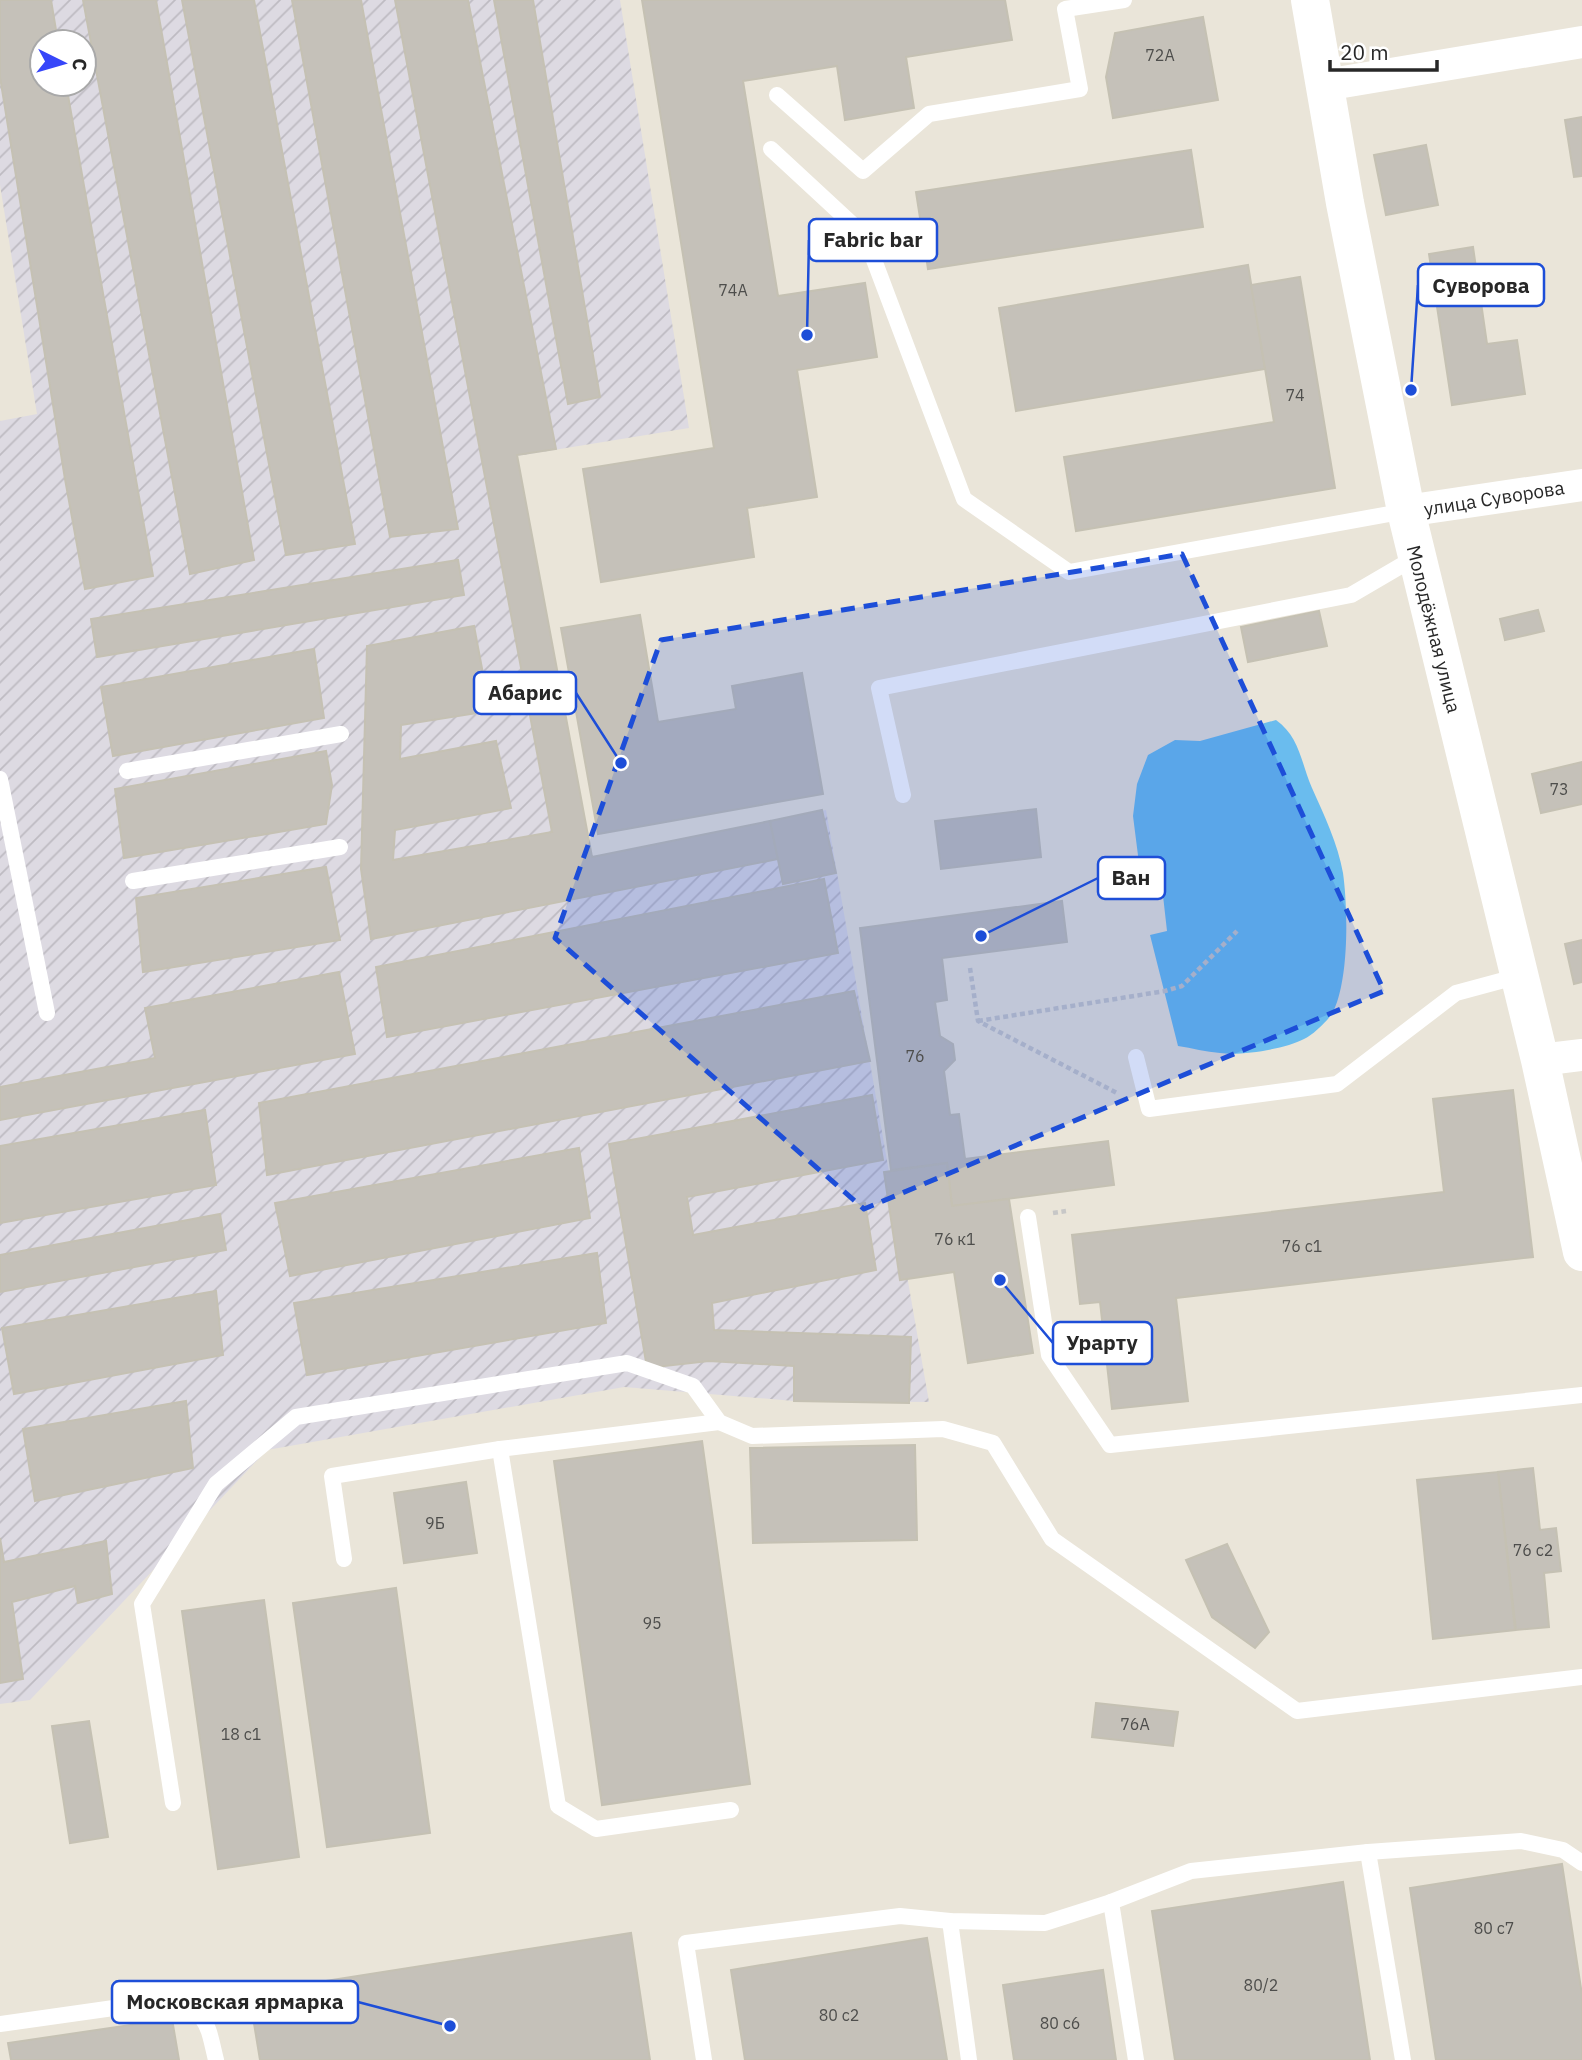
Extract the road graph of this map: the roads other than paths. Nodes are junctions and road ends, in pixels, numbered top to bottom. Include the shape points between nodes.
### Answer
1 (1124, 0) edge
2 (1310, 0) edge
3 (1582, 42) edge
4 (1325, 85) junction
5 (777, 95) dead end
6 (771, 149) dead end
7 (1582, 485) edge
8 (1406, 511) junction
9 (1416, 557) junction
10 (341, 734) dead end
11 (127, 771) dead end
12 (0, 779) edge
13 (903, 795) dead end
14 (340, 847) dead end
15 (133, 881) dead end
16 (1519, 975) junction
17 (47, 1013) dead end
18 (1582, 1055) edge
19 (1136, 1058) dead end
20 (1540, 1060) junction
21 (1028, 1217) dead end
22 (1582, 1252) edge
23 (1582, 1395) edge
24 (719, 1422) junction
25 (500, 1449) junction
26 (344, 1559) dead end
27 (1582, 1677) edge
28 (173, 1803) dead end
29 (730, 1810) dead end
30 (1368, 1852) junction
31 (1582, 1863) edge
32 (1111, 1902) junction
33 (950, 1922) junction
34 (0, 2024) edge
35 (216, 2060) edge
36 (704, 2060) edge
37 (969, 2060) edge
38 (1136, 2060) edge
39 (1403, 2060) edge

1 - 5 lane via 1065,9 1080,89 929,114 863,171
2 - 4 street, Молодёжная улица
3 - 4 street
4 - 8 street, Молодёжная улица
6 - 8 lane via 865,236 964,499 1069,572
7 - 8 street, улица Суворова
8 - 9 street, Молодёжная улица
9 - 13 lane via 1350,595 879,688
9 - 16 street, Молодёжная улица
10 - 11 lane
12 - 17 lane
14 - 15 lane
16 - 19 lane via 1456,993 1337,1084 1149,1109
16 - 20 street, Молодёжная улица
18 - 20 street
20 - 22 street, Молодёжная улица
21 - 23 lane via 1049,1355 1110,1445
24 - 25 lane
24 - 27 lane via 752,1436 943,1429 993,1443 1052,1539 1297,1711
24 - 28 lane via 693,1386 627,1363 296,1417 216,1484 142,1604
25 - 26 lane via 332,1476
25 - 29 lane via 558,1806 596,1829
30 - 31 lane via 1521,1841 1563,1850
30 - 32 lane via 1192,1871
30 - 39 lane
32 - 33 lane via 1045,1923
32 - 38 lane
33 - 36 lane via 900,1916 686,1943
33 - 37 lane
34 - 35 lane via 170,2000 190,2007 207,2022

